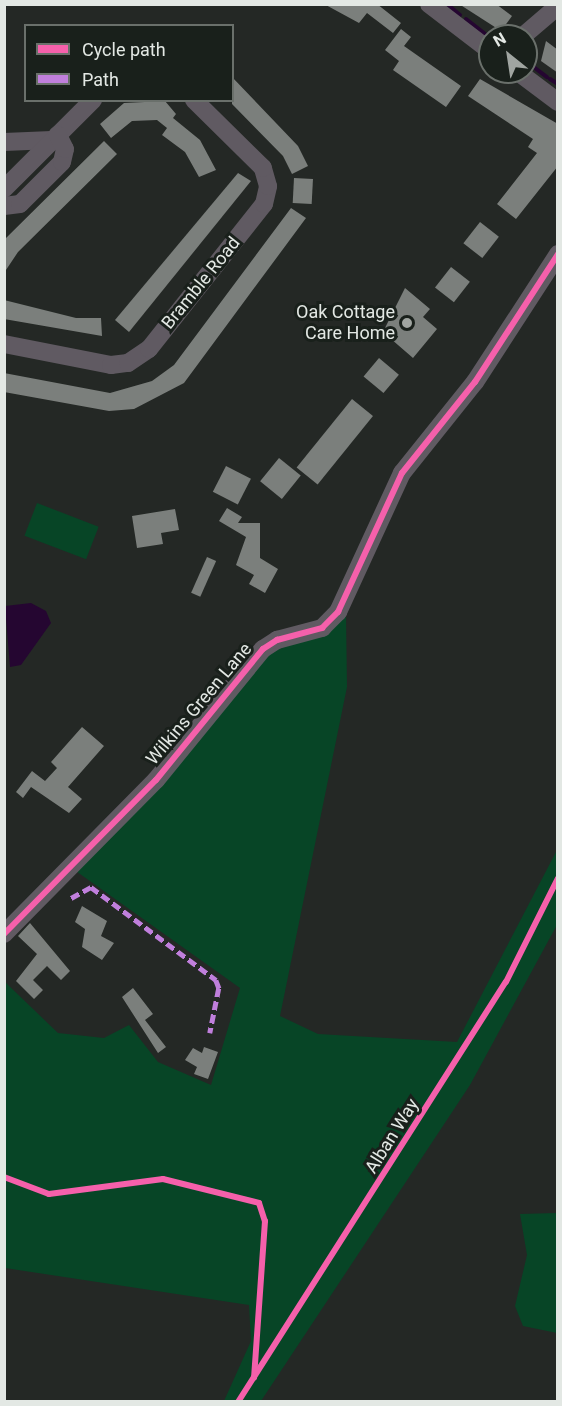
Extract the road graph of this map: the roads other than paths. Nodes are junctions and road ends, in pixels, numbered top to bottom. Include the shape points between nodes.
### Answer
1 (429, 4) edge
2 (558, 6) edge
3 (537, 24) edge
4 (478, 42) edge
5 (534, 84) edge
6 (91, 102) edge
7 (196, 102) edge
8 (558, 102) edge
9 (55, 138) junction
10 (4, 142) edge
11 (4, 189) edge
12 (4, 206) edge
13 (558, 254) edge
14 (4, 344) edge
15 (4, 934) edge

1 - 4 street
2 - 3 street
5 - 8 street
6 - 9 street
7 - 14 street, Bramble Road via 263,168 268,186 264,204 149,349 128,363 111,365
9 - 10 street
9 - 11 street
9 - 12 street via 65,149 62,162 20,204
13 - 15 street, Wilkins Green Lane via 475,382 402,473 338,612 322,628 263,649 156,780

